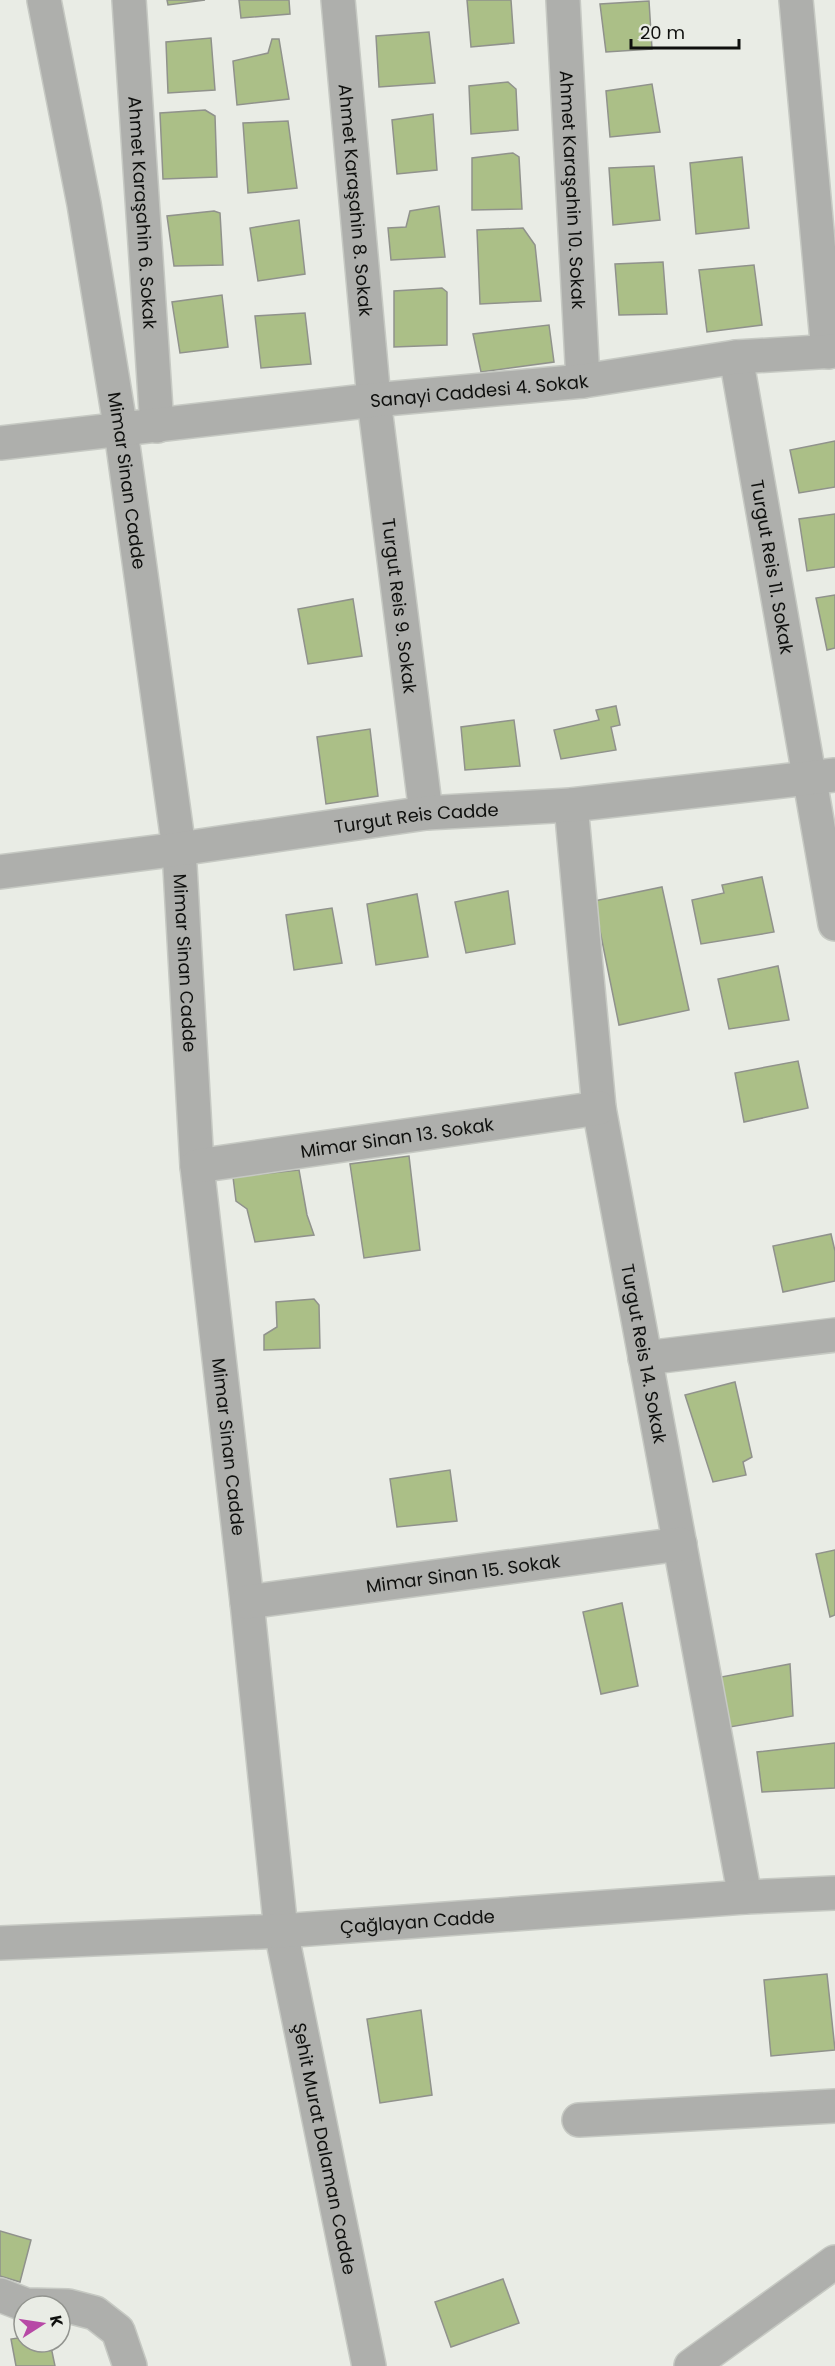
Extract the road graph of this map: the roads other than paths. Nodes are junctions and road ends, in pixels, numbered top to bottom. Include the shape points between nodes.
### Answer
1 (44, 0) edge
2 (129, 0) edge
3 (338, 0) edge
4 (563, 0) edge
5 (796, 0) edge
6 (832, 351) edge
7 (736, 357) junction
8 (582, 381) junction
9 (374, 400) junction
10 (157, 426) junction
11 (121, 431) junction
12 (0, 443) edge
13 (823, 776) edge
14 (571, 805) junction
15 (426, 813) junction
16 (180, 849) junction
17 (0, 872) edge
18 (835, 924) edge
19 (598, 1108) junction
20 (197, 1166) junction
21 (835, 1335) edge
22 (645, 1358) junction
23 (680, 1544) junction
24 (247, 1602) junction
25 (835, 1893) edge
26 (745, 1897) junction
27 (281, 1931) junction
28 (0, 1943) edge
29 (835, 2106) edge
30 (579, 2120) dead end
31 (835, 2262) edge
32 (0, 2295) edge
33 (130, 2366) edge
34 (369, 2366) edge
35 (691, 2366) edge

1 - 11 street, Mimar Sinan Cadde via 84,204
2 - 10 street, Ahmet Karaşahin 6. Sokak
3 - 9 street, Ahmet Karaşahin 8. Sokak
4 - 8 street, Ahmet Karaşahin 10. Sokak
5 - 6 street
6 - 7 street, Sanayi Caddesi 4. Sokak
7 - 8 street, Sanayi Caddesi 4. Sokak
7 - 13 street, Turgut Reis 11. Sokak
8 - 9 street, Sanayi Caddesi 4. Sokak
9 - 10 street, Sanayi Caddesi 4. Sokak
9 - 15 street, Turgut Reis 9. Sokak
10 - 11 street, Sanayi Caddesi 4. Sokak
11 - 12 street, Sanayi Caddesi 4. Sokak
11 - 16 street, Mimar Sinan Cadde
13 - 14 street, Turgut Reis Cadde
13 - 18 street, Turgut Reis 11. Sokak
14 - 15 street, Turgut Reis Cadde
14 - 19 street, Turgut Reis 14. Sokak
15 - 16 street, Turgut Reis Cadde
16 - 17 street, Turgut Reis Cadde
16 - 20 street, Mimar Sinan Cadde
19 - 20 street, Mimar Sinan 13. Sokak
19 - 22 street, Turgut Reis 14. Sokak
20 - 24 street, Mimar Sinan Cadde
21 - 22 street
22 - 23 street, Turgut Reis 14. Sokak
23 - 24 street, Mimar Sinan 15. Sokak
23 - 26 street, Turgut Reis 14. Sokak
24 - 27 street, Mimar Sinan Cadde
25 - 26 street, Çağlayan Cadde
26 - 27 street, Çağlayan Cadde
27 - 28 street, Çağlayan Cadde
27 - 34 street, Şehit Murat Dalaman Cadde
29 - 30 street
31 - 35 street
32 - 33 street via 26,2305 68,2306 95,2313 118,2331

